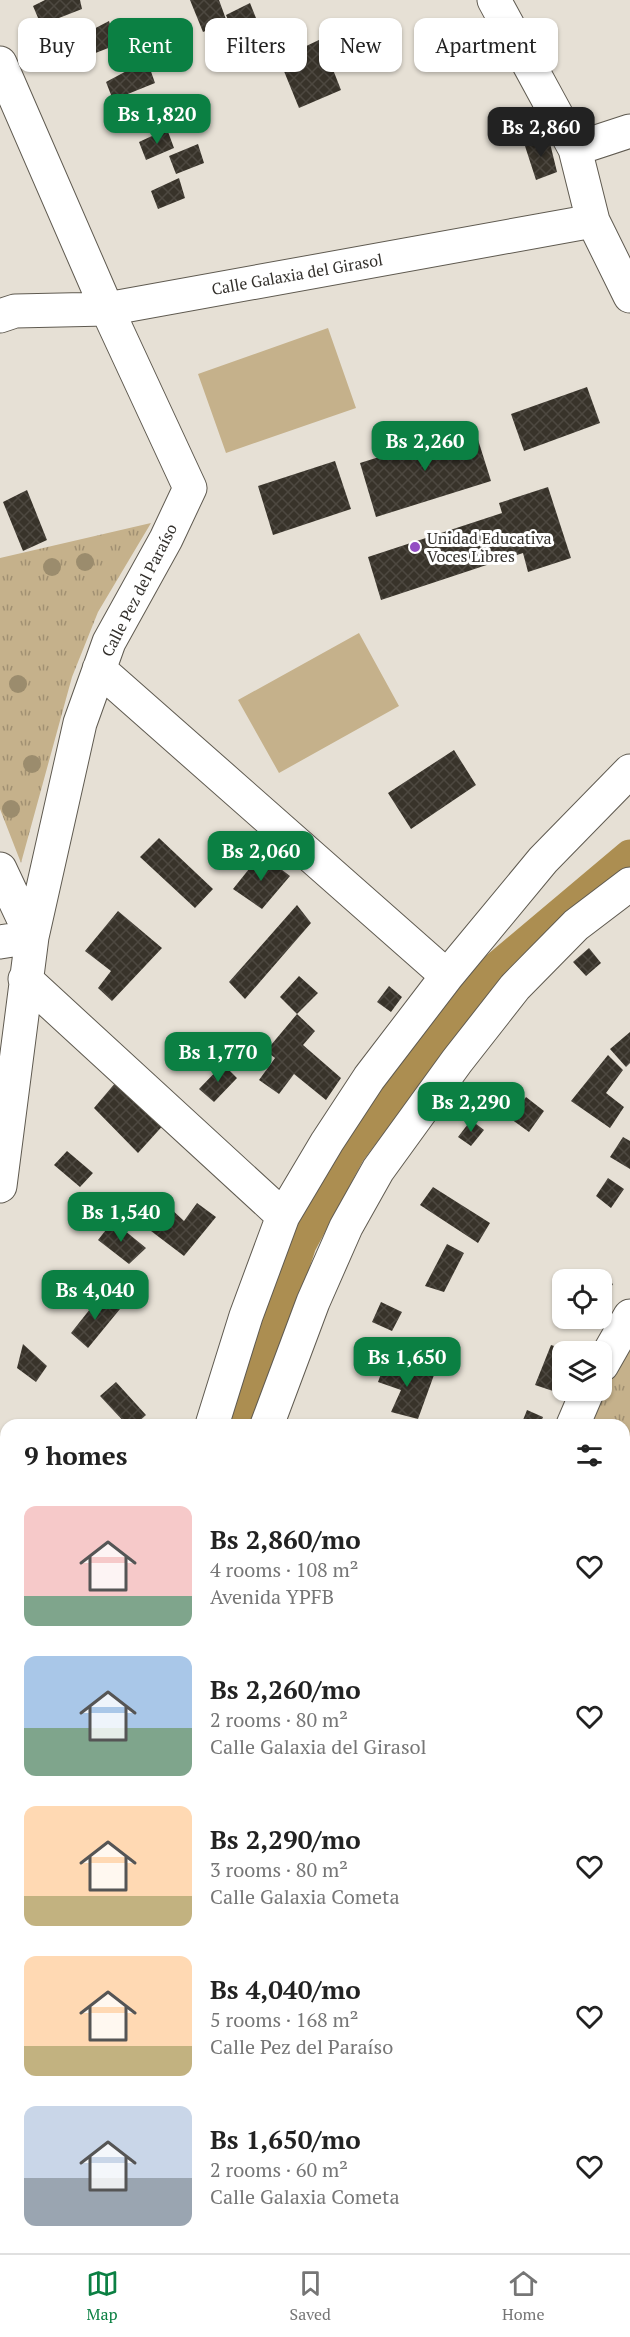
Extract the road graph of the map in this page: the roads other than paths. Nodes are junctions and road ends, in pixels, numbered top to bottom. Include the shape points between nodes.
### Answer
1 (494, 0) edge
2 (0, 63) edge
3 (630, 131) edge
4 (575, 149) junction
5 (593, 220) junction
6 (630, 296) edge
7 (107, 309) junction
8 (0, 316) edge
9 (99, 669) junction
10 (630, 771) edge
11 (0, 869) edge
12 (630, 884) edge
13 (32, 937) junction
14 (0, 942) edge
15 (447, 976) junction
16 (25, 979) junction
17 (0, 1186) edge
18 (283, 1216) junction
19 (630, 1316) edge
20 (612, 1348) edge
21 (583, 1401) edge
22 (214, 1419) edge
23 (269, 1419) edge
24 (576, 1419) edge

1 - 4 street
2 - 7 street, Calle Pez del Paraíso
3 - 4 street
4 - 5 street
5 - 6 street
5 - 7 street, Calle Galaxia del Girasol
7 - 8 street, Calle Galaxia del Girasol via 15,311
7 - 9 street, Calle Pez del Paraíso via 190,488 109,642
9 - 13 street, Calle Pez del Paraíso via 80,723
9 - 15 street
10 - 15 street via 543,861
11 - 13 street
12 - 23 street via 576,925 515,987 378,1170 346,1227 313,1302
13 - 14 street
13 - 16 street, Calle Pez del Paraíso
15 - 18 street via 369,1078
16 - 17 street, Calle Pez del Paraíso
16 - 18 street
18 - 22 street
19 - 20 street
21 - 24 street

